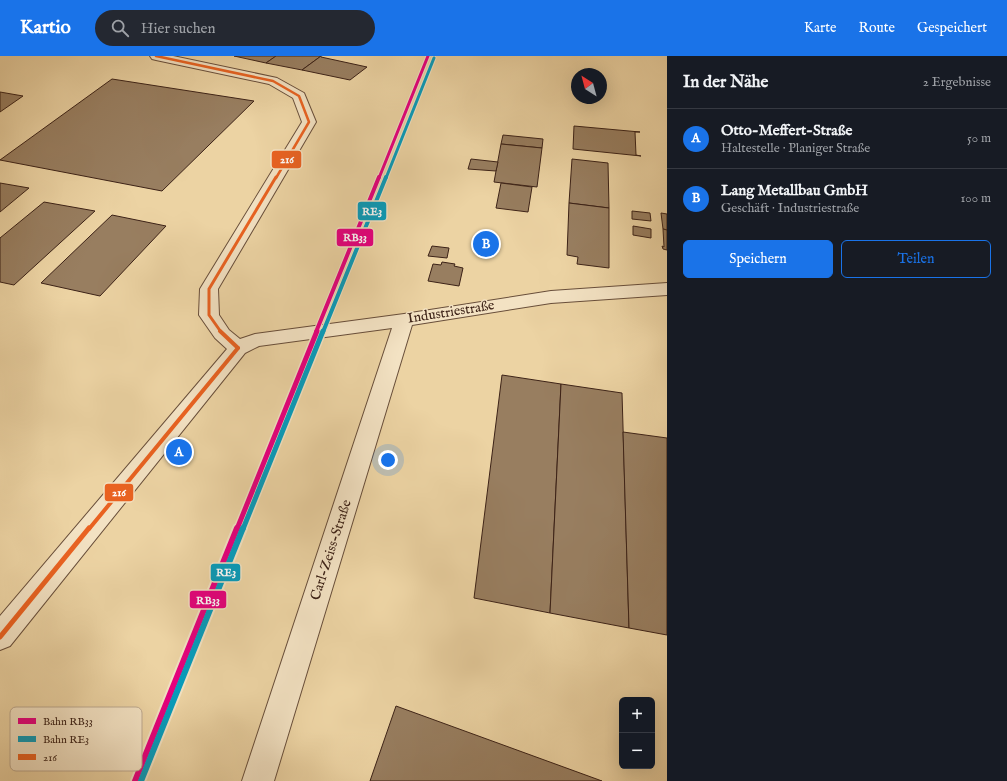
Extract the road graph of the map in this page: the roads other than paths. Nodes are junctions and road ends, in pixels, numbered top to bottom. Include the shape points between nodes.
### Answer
1 (156, 56) edge
2 (667, 289) edge
3 (404, 320) junction
4 (238, 348) junction
5 (0, 637) edge
6 (258, 781) edge

1 - 4 street via 273,81 299,96 309,122 208,289 209,315 222,334
2 - 3 street, Industriestraße via 551,297
3 - 4 street, Industriestraße via 255,340
3 - 6 street, Carl-Zeiss-Straße
4 - 5 street

